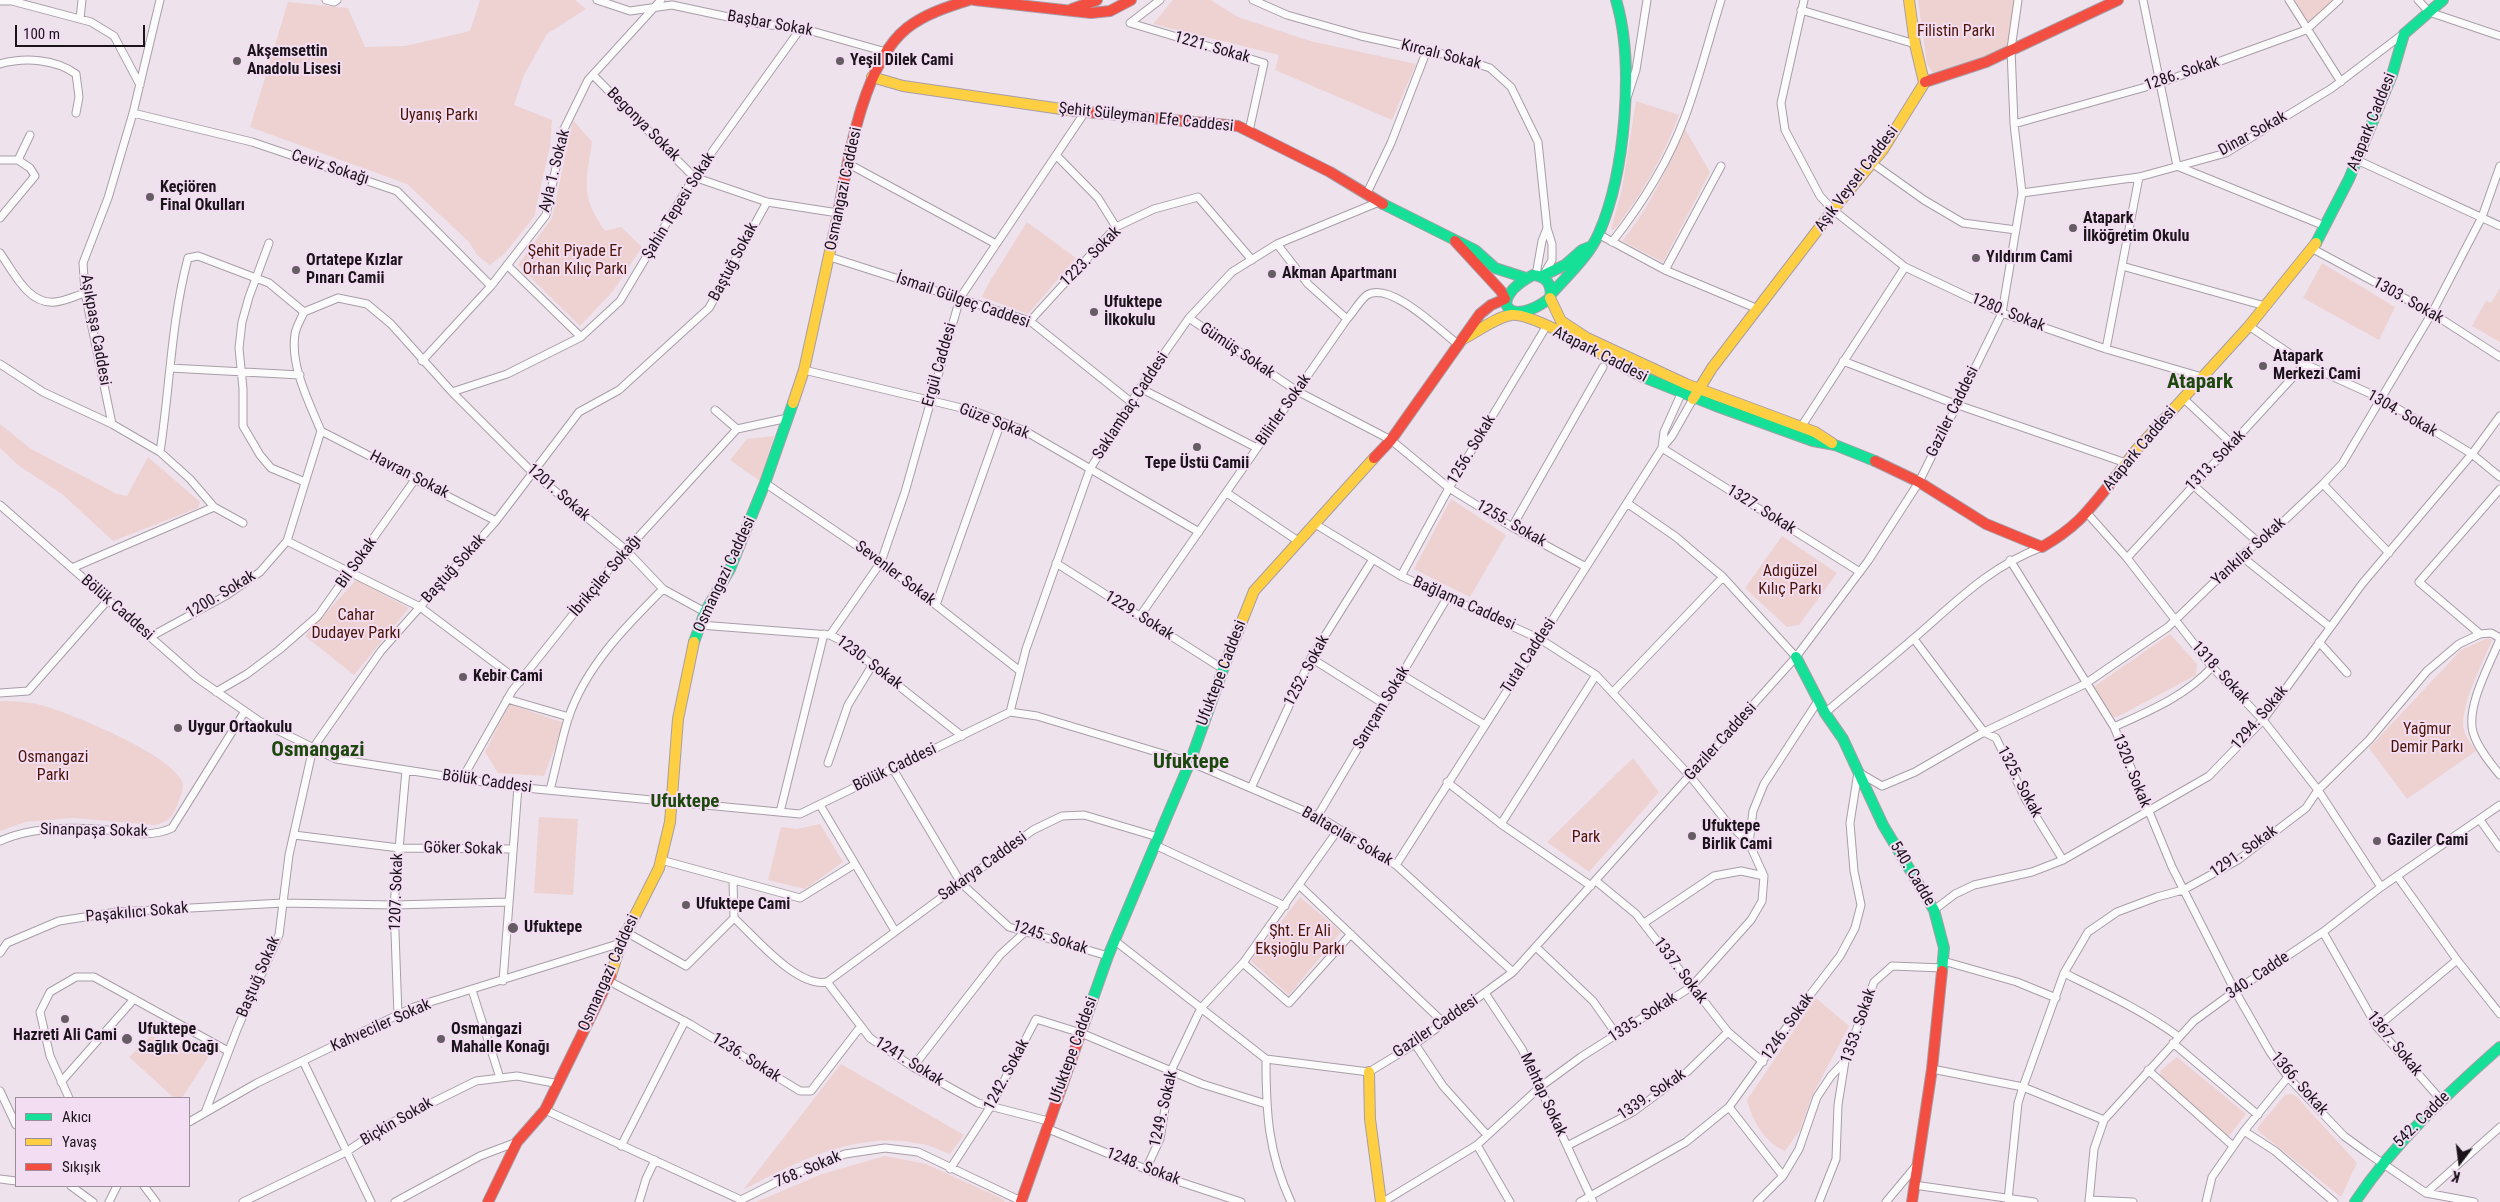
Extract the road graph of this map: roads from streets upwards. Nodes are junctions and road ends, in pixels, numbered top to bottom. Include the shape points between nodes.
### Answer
1 (82, 0) edge
2 (160, 0) edge
3 (326, 0) edge
4 (337, 0) edge
5 (597, 0) edge
6 (661, 0) edge
7 (969, 0) edge
8 (974, 0) edge
9 (1097, 0) edge
10 (1131, 0) edge
11 (1160, 0) edge
12 (1253, 0) edge
13 (1616, 0) edge
14 (1647, 0) edge
15 (1721, 0) edge
16 (1804, 0) edge
17 (1909, 0) edge
18 (2018, 0) edge
19 (2118, 0) edge
20 (2143, 0) edge
21 (2288, 0) edge
22 (2339, 0) edge
23 (2418, 0) edge
24 (2443, 0) edge
25 (0, 1) edge
26 (1002, 2) edge
27 (653, 6) junction
28 (1801, 10) junction
29 (1067, 11) junction
30 (2429, 12) junction
31 (80, 19) junction
32 (801, 28) junction
33 (2306, 30) junction
34 (2404, 34) junction
35 (2500, 36) edge
36 (1915, 44) junction
37 (2011, 49) junction
38 (1426, 50) junction
39 (886, 52) junction
40 (0, 64) edge
41 (593, 75) junction
42 (872, 77) junction
43 (1924, 82) junction
44 (2340, 82) junction
45 (2160, 83) junction
46 (140, 85) junction
47 (1625, 104) junction
48 (1085, 112) junction
49 (76, 113) dead end
50 (133, 113) junction
51 (2014, 124) junction
52 (1249, 131) junction
53 (30, 134) dead end
54 (1056, 155) junction
55 (0, 160) edge
56 (18, 160) junction
57 (2357, 160) junction
58 (1872, 163) junction
59 (847, 164) junction
60 (1721, 166) dead end
61 (2177, 166) junction
62 (2500, 166) edge
63 (694, 177) junction
64 (2139, 177) junction
65 (2022, 193) junction
66 (1366, 194) junction
67 (767, 202) junction
68 (1379, 202) junction
69 (1833, 210) junction
70 (838, 212) junction
71 (2482, 217) junction
72 (0, 218) edge
73 (2325, 226) junction
74 (2500, 226) edge
75 (1116, 227) junction
76 (1547, 228) junction
77 (2016, 230) junction
78 (1598, 234) junction
79 (1455, 241) junction
80 (1612, 242) junction
81 (269, 243) dead end
82 (996, 244) junction
83 (1277, 244) junction
84 (1592, 246) junction
85 (2313, 249) junction
86 (0, 253) edge
87 (830, 257) junction
88 (1252, 260) junction
89 (507, 265) junction
90 (2122, 266) junction
91 (1905, 267) junction
92 (1665, 270) junction
93 (1535, 276) junction
94 (257, 278) junction
95 (491, 286) junction
96 (85, 293) junction
97 (1551, 295) junction
98 (960, 298) junction
99 (1505, 299) junction
100 (2265, 306) junction
101 (1758, 309) junction
102 (304, 312) junction
103 (2002, 313) junction
104 (2432, 313) junction
105 (1520, 315) junction
106 (1189, 318) junction
107 (1347, 319) junction
108 (1030, 320) junction
109 (2249, 326) junction
110 (1546, 327) junction
111 (581, 337) junction
112 (1461, 342) junction
113 (2106, 348) junction
114 (2500, 357) edge
115 (422, 361) junction
116 (1843, 361) junction
117 (0, 364) edge
118 (2306, 364) junction
119 (1603, 367) dead end
120 (170, 368) junction
121 (1712, 368) junction
122 (804, 370) junction
123 (241, 372) junction
124 (300, 375) junction
125 (2202, 377) junction
126 (1687, 383) junction
127 (1140, 388) junction
128 (1699, 388) junction
129 (1297, 391) junction
130 (452, 392) junction
131 (1681, 394) junction
132 (2183, 398) junction
133 (1693, 399) junction
134 (2382, 399) junction
135 (930, 401) junction
136 (1131, 402) junction
137 (1956, 404) junction
138 (715, 410) dead end
139 (2500, 416) edge
140 (788, 418) junction
141 (1001, 422) junction
142 (112, 424) junction
143 (1802, 427) junction
144 (737, 428) junction
145 (321, 431) junction
146 (1391, 440) junction
147 (1835, 445) junction
148 (2233, 445) junction
149 (1258, 448) junction
150 (1662, 448) junction
151 (160, 452) junction
152 (2472, 454) junction
153 (2126, 463) junction
154 (1090, 468) junction
155 (532, 472) junction
156 (2500, 477) edge
157 (416, 478) junction
158 (306, 482) junction
159 (1919, 482) junction
160 (765, 483) junction
161 (2323, 484) junction
162 (2193, 485) junction
163 (1449, 488) junction
164 (2500, 489) edge
165 (1227, 493) junction
166 (1628, 503) junction
167 (0, 505) edge
168 (214, 507) junction
169 (2087, 513) junction
170 (496, 521) junction
171 (243, 522) dead end
172 (1315, 524) junction
173 (1512, 526) junction
174 (1199, 532) junction
175 (287, 541) junction
176 (1298, 541) junction
177 (2258, 542) junction
178 (2042, 547) junction
179 (626, 550) junction
180 (2389, 553) junction
181 (2241, 556) junction
182 (2126, 558) junction
183 (1373, 559) junction
184 (2010, 560) junction
185 (881, 562) junction
186 (1056, 563) junction
187 (1586, 567) junction
188 (72, 568) junction
189 (351, 572) junction
190 (1860, 572) junction
191 (1401, 576) junction
192 (1723, 577) junction
193 (663, 589) junction
194 (1447, 598) junction
195 (108, 600) junction
196 (936, 605) junction
197 (420, 607) junction
198 (705, 612) junction
199 (1140, 616) junction
200 (2174, 621) junction
201 (700, 625) junction
202 (2330, 627) junction
203 (827, 634) junction
204 (2480, 634) junction
205 (150, 637) junction
206 (1914, 638) junction
207 (1540, 639) junction
208 (2500, 639) edge
209 (2319, 642) junction
210 (1796, 656) junction
211 (1311, 658) junction
212 (872, 664) junction
213 (2212, 667) junction
214 (1223, 669) junction
215 (1020, 671) junction
216 (2347, 673) dead end
217 (1402, 675) junction
218 (1596, 675) junction
219 (520, 682) junction
220 (2085, 684) junction
221 (216, 692) junction
222 (1613, 692) junction
223 (0, 693) edge
224 (507, 699) junction
225 (1818, 701) junction
226 (1384, 704) junction
227 (245, 711) junction
228 (1010, 712) junction
229 (1825, 712) junction
230 (569, 717) junction
231 (2263, 720) junction
232 (1485, 724) junction
233 (2114, 727) junction
234 (1984, 732) junction
235 (962, 736) junction
236 (313, 748) junction
237 (1190, 762) junction
238 (828, 763) dead end
239 (893, 769) junction
240 (406, 770) junction
241 (1858, 772) junction
242 (2500, 775) edge
243 (1690, 776) junction
244 (462, 779) junction
245 (1447, 782) junction
246 (518, 787) junction
247 (1251, 788) junction
248 (550, 790) junction
249 (2318, 790) junction
250 (672, 802) junction
251 (820, 805) junction
252 (2500, 805) edge
253 (2148, 811) junction
254 (780, 812) junction
255 (1317, 817) junction
256 (2480, 820) junction
257 (1501, 824) junction
258 (1338, 830) junction
259 (294, 835) junction
260 (0, 841) edge
261 (1156, 841) junction
262 (1750, 843) junction
263 (399, 848) junction
264 (2500, 848) edge
265 (513, 849) junction
266 (661, 860) junction
267 (2064, 860) junction
268 (855, 864) junction
269 (1396, 865) junction
270 (1764, 876) junction
271 (2397, 876) junction
272 (733, 880) junction
273 (961, 883) junction
274 (1593, 884) junction
275 (1299, 885) junction
276 (2381, 887) junction
277 (2183, 890) junction
278 (509, 902) junction
279 (283, 903) junction
280 (394, 905) junction
281 (1284, 906) junction
282 (1934, 910) junction
283 (734, 918) junction
284 (1644, 923) junction
285 (626, 932) junction
286 (895, 932) junction
287 (1025, 932) junction
288 (2323, 932) junction
289 (1351, 934) junction
290 (1114, 940) junction
291 (621, 943) junction
292 (1536, 947) junction
293 (0, 953) edge
294 (1108, 956) junction
295 (2457, 960) junction
296 (1242, 963) junction
297 (1943, 964) junction
298 (1513, 972) junction
299 (2064, 974) junction
300 (503, 981) junction
301 (609, 981) junction
302 (827, 982) junction
303 (1691, 987) junction
304 (472, 990) junction
305 (2235, 991) junction
306 (1485, 993) junction
307 (2056, 998) junction
308 (134, 999) junction
309 (1201, 1008) junction
310 (2500, 1014) edge
311 (398, 1015) junction
312 (685, 1021) junction
313 (1444, 1023) junction
314 (861, 1026) junction
315 (2377, 1027) junction
316 (1728, 1032) junction
317 (1081, 1033) junction
318 (1617, 1035) junction
319 (2179, 1037) junction
320 (2173, 1043) junction
321 (1415, 1044) junction
322 (2500, 1047) edge
323 (228, 1051) junction
324 (1266, 1059) junction
325 (303, 1061) junction
326 (1845, 1061) junction
327 (1763, 1062) junction
328 (913, 1067) junction
329 (1932, 1069) junction
330 (1172, 1070) junction
331 (2148, 1070) junction
332 (1369, 1072) junction
333 (2288, 1077) junction
334 (500, 1078) junction
335 (61, 1082) junction
336 (558, 1084) junction
337 (1540, 1087) junction
338 (2023, 1087) junction
339 (0, 1091) edge
340 (68, 1097) edge
341 (2441, 1100) junction
342 (1266, 1104) junction
343 (991, 1106) junction
344 (1729, 1107) junction
345 (206, 1110) junction
346 (545, 1110) junction
347 (2258, 1114) junction
348 (2104, 1120) junction
349 (190, 1121) edge
350 (15, 1122) edge
351 (1047, 1124) junction
352 (2500, 1126) edge
353 (2244, 1131) junction
354 (1487, 1135) junction
355 (517, 1142) junction
356 (1477, 1145) junction
357 (621, 1146) junction
358 (1567, 1146) junction
359 (2234, 1146) junction
360 (346, 1152) junction
361 (655, 1160) junction
362 (2381, 1162) junction
363 (1917, 1166) junction
364 (950, 1169) junction
365 (1146, 1169) junction
366 (1784, 1176) junction
367 (0, 1179) edge
368 (15, 1181) edge
369 (1914, 1185) junction
370 (72, 1187) edge
371 (116, 1187) edge
372 (145, 1187) edge
373 (2426, 1193) junction
374 (1591, 1199) edge
375 (2008, 1200) junction
376 (2452, 1200) edge
377 (740, 1201) edge
378 (2089, 1201) edge
379 (93, 1202) edge
380 (109, 1202) edge
381 (156, 1202) edge
382 (243, 1202) edge
383 (371, 1202) edge
384 (395, 1202) edge
385 (488, 1202) edge
386 (639, 1202) edge
387 (1022, 1202) edge
388 (1241, 1202) edge
389 (1291, 1202) edge
390 (1382, 1202) edge
391 (1510, 1202) edge
392 (1580, 1202) edge
393 (1756, 1202) edge
394 (1819, 1202) edge
395 (1886, 1202) edge
396 (1912, 1202) edge
397 (2034, 1202) edge
398 (2133, 1202) edge
399 (2206, 1202) edge
400 (2334, 1202) edge
401 (2355, 1202) edge
402 (2474, 1202) edge

1 - 31 street
2 - 46 street, Aşıkpaşa Caddesi
3 - 4 street
5 - 27 street, Başbar Sokak via 630,11
6 - 27 street, Ayla 1. Sokak
7 - 39 street, Osmangazi Caddesi via 940,8 907,28
8 - 26 street
9 - 29 street
10 - 29 street via 1110,11
11 - 52 street, 1221. Sokak via 1130,23 1264,64
12 - 38 street, Kırcalı Sokak via 1287,15
13 - 47 street, Atapark Caddesi via 1625,40
14 - 47 street via 1636,70
15 - 80 street via 1685,118 1664,165 1638,208
16 - 28 street, 1280. Sokak
17 - 36 street
18 - 37 street, Gaziler Caddesi
19 - 37 street
20 - 45 street
21 - 33 street
22 - 33 street, 1286. Sokak
23 - 30 street
24 - 30 street
25 - 31 street via 12,1
26 - 29 street
27 - 32 street, Başbar Sokak via 672,5 761,24
27 - 41 street, Ayla 1. Sokak
28 - 36 street
28 - 69 street, 1280. Sokak via 1781,103 1782,112 1785,130 1820,196
30 - 34 street
30 - 35 street
31 - 46 street via 114,36
32 - 39 street, Başbar Sokak
32 - 63 street, Şahin Tepesi Sokak
33 - 44 street
33 - 45 street, 1286. Sokak
34 - 44 street, Dinar Sokak
34 - 57 street, Atapark Caddesi via 2392,75
36 - 43 street
37 - 43 street via 1986,62
37 - 51 street, Gaziler Caddesi
38 - 66 street via 1390,143
38 - 76 street, Kırcalı Sokak via 1490,68 1511,87 1538,142
39 - 42 street, Osmangazi Caddesi
40 - 49 street via 31,60 64,66 76,74 79,98
41 - 63 street, Begonya Sokak
41 - 89 street, Ayla 1. Sokak via 564,129 546,215
42 - 48 street, Şehit Süleyman Efe Caddesi via 903,86
42 - 59 street, Osmangazi Caddesi
43 - 58 street, Aşık Veysel Caddesi
44 - 61 street, Dinar Sokak via 2226,152
45 - 51 street, 1286. Sokak
45 - 61 street
46 - 50 street, Aşıkpaşa Caddesi
47 - 78 street, Atapark Caddesi via 1610,207
48 - 52 street, Şehit Süleyman Efe Caddesi via 1238,126
48 - 54 street, Ergül Caddesi
50 - 95 street, Ceviz Sokağı via 252,142 397,191
50 - 96 street, Aşıkpaşa Caddesi via 108,198 83,263
51 - 65 street, Gaziler Caddesi
52 - 66 street, Şehit Süleyman Efe Caddesi
53 - 56 street
54 - 75 street via 1098,198
54 - 82 street, Ergül Caddesi
55 - 56 street
56 - 72 street via 35,176
57 - 71 street
57 - 73 street, Atapark Caddesi
58 - 69 street, Aşık Veysel Caddesi
58 - 77 street via 1924,200 1964,223
59 - 70 street, Osmangazi Caddesi
59 - 82 street
60 - 92 street
61 - 64 street, Dinar Sokak
61 - 73 street
62 - 71 street, Yankılar Sokak
63 - 67 street, Begonya Sokak
63 - 111 street, Şahin Tepesi Sokak via 620,301
64 - 65 street, Dinar Sokak
64 - 90 street
65 - 77 street, Gaziler Caddesi
66 - 68 street, Şehit Süleyman Efe Caddesi
67 - 70 street, Begonya Sokak
67 - 155 street, Baştuğ Sokak via 709,308 619,390 579,412
68 - 79 street, Şehit Süleyman Efe Caddesi
68 - 83 street, Saklambaç Caddesi
69 - 91 street, 1280. Sokak
69 - 101 street, Aşık Veysel Caddesi
70 - 87 street, Osmangazi Caddesi
71 - 74 street
71 - 104 street, Yankılar Sokak
73 - 85 street, Atapark Caddesi
75 - 88 street, 1223. Sokak via 1154,209 1198,197
75 - 108 street, 1223. Sokak
76 - 93 street, Kırcalı Sokak
76 - 93 street, Kırcalı Sokak via 1552,260
77 - 103 street, Gaziler Caddesi
78 - 80 street
78 - 84 street, Atapark Caddesi
79 - 93 street, Şehit Süleyman Efe Caddesi via 1474,250 1496,268
79 - 99 street, Atapark Caddesi
80 - 92 street
81 - 94 street
82 - 98 street, Ergül Caddesi
83 - 88 street, Saklambaç Caddesi
83 - 107 street via 1308,284
84 - 93 street via 1565,265
84 - 97 street, Atapark Caddesi via 1587,256
85 - 100 street, Atapark Caddesi
85 - 104 street, 1303. Sokak
86 - 96 street via 37,299 54,302
87 - 98 street, İsmail Gülgeç Caddesi
87 - 122 street, Osmangazi Caddesi
88 - 106 street, Saklambaç Caddesi via 1232,272
89 - 95 street, Ayla 1. Sokak
89 - 111 street
90 - 100 street
90 - 113 street
91 - 103 street, 1280. Sokak
91 - 116 street
92 - 101 street
93 - 97 street via 1549,282
93 - 99 street via 1511,288
94 - 102 street via 269,282
94 - 120 street via 198,256 188,258 180,288
94 - 123 street via 242,322
95 - 115 street, Ayla 1. Sokak
96 - 142 street, Aşıkpaşa Caddesi
97 - 105 street, Atapark Caddesi via 1528,313
97 - 126 street via 1554,312 1564,324 1630,360
98 - 108 street, İsmail Gülgeç Caddesi
98 - 135 street, Ergül Caddesi
99 - 105 street, Atapark Caddesi via 1507,308
99 - 112 street, Ufuktepe Caddesi via 1491,304 1473,321
100 - 109 street, Atapark Caddesi
101 - 121 street, Aşık Veysel Caddesi
102 - 115 street, 1201. Sokak via 338,298 367,304 391,324
102 - 124 street via 295,333
103 - 113 street, 1280. Sokak
103 - 137 street, Gaziler Caddesi
104 - 114 street, 1303. Sokak
104 - 134 street, Yankılar Sokak
105 - 110 street, Atapark Caddesi
105 - 112 street, Ufuktepe Caddesi via 1495,320
106 - 127 street, Saklambaç Caddesi
106 - 129 street, Gümüş Sokak
107 - 112 street, Bilirler Sokak via 1367,296 1382,292 1398,298
107 - 129 street, Bilirler Sokak
108 - 136 street, İsmail Gülgeç Caddesi
109 - 118 street, 1304. Sokak
109 - 125 street, Atapark Caddesi
110 - 131 street, Atapark Caddesi
110 - 163 street, 1256. Sokak
111 - 130 street, Şahin Tepesi Sokak via 507,374
112 - 146 street, Ufuktepe Caddesi
113 - 125 street, 1280. Sokak
115 - 130 street, 1201. Sokak
116 - 137 street
116 - 143 street
117 - 142 street via 43,392
118 - 134 street, 1304. Sokak
118 - 148 street, 1313. Sokak
119 - 173 street
120 - 123 street
120 - 151 street
121 - 126 street, Aşık Veysel Caddesi
121 - 128 street, Aşık Veysel Caddesi
122 - 135 street, Güze Sokak
122 - 140 street, Osmangazi Caddesi
123 - 124 street
123 - 158 street via 243,426 260,455 271,468
124 - 145 street
125 - 132 street, Atapark Caddesi
126 - 128 street
126 - 131 street
127 - 136 street, Saklambaç Caddesi
127 - 149 street
128 - 133 street
128 - 143 street
129 - 146 street, Gümüş Sokak
129 - 149 street, Bilirler Sokak
130 - 155 street, 1201. Sokak
131 - 133 street, Atapark Caddesi
131 - 150 street, Tutal Caddesi via 1664,432
132 - 148 street
132 - 153 street, Atapark Caddesi
133 - 147 street, Atapark Caddesi via 1813,441
133 - 150 street, Tutal Caddesi
134 - 152 street, 1304. Sokak
134 - 161 street, Yankılar Sokak via 2342,464
135 - 141 street, Güze Sokak via 974,411
135 - 185 street, Ergül Caddesi via 905,492
136 - 154 street, Saklambaç Caddesi
137 - 153 street
137 - 159 street, Gaziler Caddesi
138 - 144 street
139 - 152 street, 1294. Sokak
140 - 144 street
140 - 160 street, Osmangazi Caddesi
141 - 154 street, Güze Sokak via 1026,432
141 - 196 street
142 - 151 street
143 - 147 street
144 - 179 street, İbrikçiler Sokağı
145 - 157 street, Havran Sokak
145 - 158 street, 1200. Sokak
146 - 163 street, 1255. Sokak
146 - 172 street, Ufuktepe Caddesi
147 - 159 street, Atapark Caddesi
148 - 162 street, 1313. Sokak
149 - 165 street, Bilirler Sokak
150 - 166 street, Tutal Caddesi
150 - 190 street, 1327. Sokak
151 - 168 street
152 - 156 street, 1304. Sokak
152 - 180 street, 1294. Sokak
153 - 169 street, Atapark Caddesi
154 - 174 street, Güze Sokak
154 - 186 street, Saklambaç Caddesi
155 - 170 street, Baştuğ Sokak
155 - 179 street, 1201. Sokak
157 - 170 street, Havran Sokak
157 - 189 street, Bil Sokak
158 - 175 street, 1200. Sokak
159 - 178 street, Atapark Caddesi via 1986,524
159 - 190 street, Gaziler Caddesi
160 - 185 street, Sevenler Sokak
160 - 198 street, Osmangazi Caddesi via 730,569
161 - 177 street, Yankılar Sokak
161 - 180 street
162 - 177 street
162 - 182 street, 1313. Sokak
163 - 173 street, 1255. Sokak
163 - 191 street, 1256. Sokak
164 - 204 street via 2419,582
165 - 174 street, Bilirler Sokak
165 - 176 street
166 - 187 street, Tutal Caddesi
166 - 192 street
167 - 188 street, Bölük Caddesi
168 - 171 street
168 - 188 street
169 - 178 street, Atapark Caddesi via 2068,532
169 - 182 street, 1318. Sokak
170 - 197 street, Baştuğ Sokak
172 - 176 street, Ufuktepe Caddesi
172 - 183 street, Bağlama Caddesi
173 - 187 street, 1255. Sokak
174 - 199 street, Bilirler Sokak
175 - 189 street
175 - 205 street, 1200. Sokak via 260,572 227,595
176 - 214 street, Ufuktepe Caddesi via 1254,592
177 - 181 street, Yankılar Sokak
178 - 184 street
179 - 193 street, 1201. Sokak
179 - 219 street, İbrikçiler Sokağı
180 - 202 street, 1294. Sokak
181 - 200 street, Yankılar Sokak
181 - 202 street
182 - 200 street, 1318. Sokak
183 - 191 street, Bağlama Caddesi
183 - 211 street, 1252. Sokak
184 - 206 street via 1968,589
184 - 220 street, 1320. Sokak
185 - 196 street, Sevenler Sokak
185 - 203 street, Ergül Caddesi
186 - 199 street, 1229. Sokak
186 - 215 street, Saklambaç Caddesi
187 - 207 street, Tutal Caddesi
188 - 195 street, Bölük Caddesi
189 - 197 street
189 - 221 street, Bil Sokak via 318,616 280,650
190 - 210 street, Gaziler Caddesi
191 - 194 street, Bağlama Caddesi
192 - 210 street
192 - 222 street
193 - 198 street, 1201. Sokak
193 - 230 street via 618,634 590,675
194 - 207 street, Bağlama Caddesi
194 - 217 street, Sarıçam Sokak
195 - 205 street, Bölük Caddesi
195 - 223 street via 28,691
196 - 215 street, Sevenler Sokak
197 - 219 street
197 - 236 street, Baştuğ Sokak via 381,651
198 - 201 street, Osmangazi Caddesi
199 - 214 street, 1229. Sokak
200 - 213 street, 1318. Sokak
200 - 220 street, Yankılar Sokak
201 - 203 street, 1230. Sokak
201 - 250 street, Osmangazi Caddesi via 678,719
202 - 209 street, 1294. Sokak
203 - 212 street, 1230. Sokak
203 - 254 street
204 - 208 street via 2491,633
204 - 249 street, 1291. Sokak via 2459,644 2427,671 2369,740
205 - 221 street, Bölük Caddesi
206 - 229 street
206 - 234 street, 1325. Sokak
207 - 218 street, Bağlama Caddesi
207 - 232 street, Tutal Caddesi
208 - 242 street via 2475,702 2472,718 2473,733 2488,761
209 - 216 street
209 - 231 street, 1294. Sokak
210 - 225 street, 540. Cadde
210 - 243 street, Gaziler Caddesi
211 - 226 street
211 - 247 street, 1252. Sokak
212 - 235 street, 1230. Sokak
212 - 238 street via 848,705
213 - 231 street, 1318. Sokak
213 - 233 street via 2200,680 2164,704
214 - 237 street, Ufuktepe Caddesi
215 - 228 street, Saklambaç Caddesi
217 - 226 street, Sarıçam Sokak
217 - 232 street
218 - 222 street, Bağlama Caddesi
218 - 257 street
219 - 224 street, İbrikçiler Sokağı
220 - 233 street, 1320. Sokak
220 - 234 street, Yankılar Sokak
221 - 227 street, Bölük Caddesi
222 - 243 street, Bağlama Caddesi
224 - 230 street
224 - 244 street, İbrikçiler Sokağı
225 - 229 street, 540. Cadde
225 - 262 street via 1764,784 1754,811
226 - 255 street, Sarıçam Sokak
227 - 236 street, Bölük Caddesi
227 - 260 street, Sinanpaşa Sokak via 172,828 146,834 95,829 32,830
228 - 235 street, Bölük Caddesi
228 - 237 street, Baltacılar Sokak via 1037,716
229 - 241 street, 540. Cadde via 1843,739
230 - 248 street
231 - 249 street, 1318. Sokak
231 - 253 street, 1294. Sokak via 2209,776
232 - 245 street, Tutal Caddesi
233 - 253 street, 1320. Sokak
234 - 241 street, Yankılar Sokak via 1914,772 1882,786
234 - 267 street, 1325. Sokak via 1996,738 2026,800
235 - 239 street, Bölük Caddesi
236 - 240 street, Bölük Caddesi via 336,759
236 - 259 street, Baştuğ Sokak
237 - 247 street, Baltacılar Sokak
237 - 261 street, Ufuktepe Caddesi
239 - 251 street, Bölük Caddesi
239 - 273 street, 1245. Sokak
240 - 244 street, Bölük Caddesi
240 - 263 street, 1207. Sokak
241 - 282 street, 540. Cadde via 1883,826
241 - 327 street, 1246. Sokak via 1850,823 1861,905 1855,928 1840,956
243 - 262 street, 1335. Sokak via 1726,821
243 - 274 street, Gaziler Caddesi
244 - 246 street, Bölük Caddesi
245 - 257 street, 1337. Sokak
245 - 269 street, Tutal Caddesi
246 - 248 street, Bölük Caddesi
246 - 265 street
247 - 255 street, Baltacılar Sokak
248 - 250 street, Bölük Caddesi
249 - 276 street, 1318. Sokak
249 - 277 street, 1291. Sokak via 2306,808 2238,860
250 - 254 street, Bölük Caddesi
250 - 266 street, Osmangazi Caddesi
251 - 254 street, Bölük Caddesi via 800,814
251 - 268 street
252 - 256 street, 340. Cadde
253 - 267 street, 1294. Sokak
253 - 277 street, 1320. Sokak
255 - 258 street, Baltacılar Sokak
256 - 264 street
256 - 271 street, 340. Cadde
257 - 274 street, 1337. Sokak
258 - 269 street, Baltacılar Sokak
258 - 275 street, 1249. Sokak
259 - 263 street, Göker Sokak
259 - 279 street, Baştuğ Sokak
261 - 273 street, Sakarya Caddesi via 1084,815 1062,816 1033,830
261 - 281 street, Sakarya Caddesi
261 - 290 street, Ufuktepe Caddesi
262 - 270 street, 1335. Sokak
263 - 265 street, Göker Sokak
263 - 280 street, 1207. Sokak
265 - 278 street
266 - 272 street
266 - 285 street, Osmangazi Caddesi
267 - 282 street, 1294. Sokak via 2032,872 1974,885 1954,894
268 - 272 street via 800,898
268 - 286 street
269 - 298 street, Baltacılar Sokak
270 - 284 street via 1741,871 1714,876
270 - 303 street, 1335. Sokak via 1762,901 1751,920
271 - 276 street, 340. Cadde
271 - 295 street
272 - 283 street
273 - 286 street, Sakarya Caddesi
273 - 287 street, 1245. Sokak via 1009,927
274 - 284 street, 1337. Sokak
274 - 292 street, Gaziler Caddesi
275 - 281 street, 1249. Sokak
275 - 289 street
276 - 288 street, 340. Cadde
277 - 299 street, 1291. Sokak via 2117,912 2088,932
277 - 305 street, 1320. Sokak
278 - 280 street, Paşakılıcı Sokak
278 - 300 street
279 - 280 street, Paşakılıcı Sokak
279 - 293 street, Paşakılıcı Sokak via 117,912 59,921 7,943
279 - 323 street, Baştuğ Sokak via 279,934
280 - 311 street, 1207. Sokak
281 - 296 street, 1249. Sokak
282 - 297 street, 540. Cadde via 1944,948
283 - 285 street via 686,966
283 - 302 street via 799,977 817,984
284 - 303 street, 1337. Sokak
285 - 291 street, Osmangazi Caddesi
286 - 302 street, Sakarya Caddesi
287 - 294 street, 1245. Sokak
287 - 328 street via 1000,955
288 - 305 street, 340. Cadde
288 - 315 street, 1367. Sokak
289 - 296 street via 1289,1003
289 - 313 street
290 - 294 street, Ufuktepe Caddesi
290 - 309 street
291 - 300 street, Kahveciler Sokak
291 - 301 street, Osmangazi Caddesi
292 - 298 street, Gaziler Caddesi
292 - 318 street via 1593,1001
294 - 317 street, Ufuktepe Caddesi
295 - 310 street
295 - 315 street
296 - 309 street, 1249. Sokak
297 - 307 street, 1353. Sokak via 2017,982
297 - 326 street, 1353. Sokak via 1892,966 1874,982
297 - 329 street, 540. Cadde
298 - 306 street, Gaziler Caddesi
299 - 307 street, 1291. Sokak
299 - 319 street via 2117,999
300 - 304 street, Kahveciler Sokak
301 - 312 street, 1236. Sokak
301 - 336 street, Osmangazi Caddesi
302 - 314 street, 1241. Sokak
303 - 316 street, 1337. Sokak
303 - 318 street, 1335. Sokak
304 - 311 street, Kahveciler Sokak
304 - 334 street
305 - 319 street, 340. Cadde via 2194,1021
305 - 333 street, 1366. Sokak
306 - 313 street, Gaziler Caddesi
306 - 337 street, Mehtap Sokak via 1522,1049
307 - 338 street, 1291. Sokak via 2037,1042
308 - 323 street
308 - 335 street
308 - 335 street via 94,978 76,977 50,992 40,1012 50,1056
309 - 324 street
309 - 330 street, 1249. Sokak
311 - 325 street, Kahveciler Sokak
312 - 314 street, 1236. Sokak via 800,1091 811,1091
312 - 357 street
313 - 321 street, Gaziler Caddesi
314 - 328 street, 1241. Sokak via 870,1038
315 - 341 street, 1367. Sokak
316 - 327 street, 1337. Sokak
316 - 358 street, 1339. Sokak via 1687,1072 1633,1112
317 - 330 street
317 - 343 street, 1242. Sokak via 1036,1019
317 - 351 street, Ufuktepe Caddesi
318 - 337 street, 1335. Sokak
319 - 320 street, 340. Cadde
320 - 331 street, 340. Cadde
320 - 347 street
321 - 332 street, Gaziler Caddesi
321 - 354 street via 1443,1086
322 - 341 street, 542. Cadde
323 - 345 street, Baştuğ Sokak
324 - 332 street
324 - 342 street
325 - 345 street, Kahveciler Sokak
325 - 360 street
326 - 366 street via 1817,1096 1799,1149
326 - 394 street, 1353. Sokak via 1838,1105 1836,1159
327 - 344 street, 1246. Sokak
328 - 343 street, 1241. Sokak via 978,1103
329 - 338 street
329 - 363 street, 540. Cadde
330 - 342 street via 1202,1084
330 - 365 street, 1249. Sokak via 1160,1139
331 - 348 street, 340. Cadde
331 - 359 street
332 - 390 street via 1370,1119
333 - 347 street
333 - 362 street, 1366. Sokak via 2344,1136
334 - 336 street, Biçkin Sokak via 517,1076
334 - 360 street, Biçkin Sokak via 476,1081 444,1096 385,1126
335 - 340 street
336 - 346 street, Osmangazi Caddesi
337 - 354 street, 1335. Sokak
337 - 358 street, Mehtap Sokak
338 - 348 street
338 - 375 street, 1291. Sokak via 2018,1103
339 - 350 street
341 - 362 street, 542. Cadde
342 - 389 street via 1272,1153
343 - 351 street, 1241. Sokak
343 - 364 street, 1242. Sokak
344 - 366 street
344 - 374 street, 1246. Sokak via 1686,1142
345 - 349 street, Kahveciler Sokak
346 - 355 street, Osmangazi Caddesi
346 - 357 street, 768. Sokak
347 - 353 street
348 - 378 street, 340. Cadde via 2094,1149
351 - 365 street, 1248. Sokak
351 - 387 street, Ufuktepe Caddesi
352 - 373 street
353 - 359 street
353 - 400 street via 2275,1151
354 - 356 street, 1335. Sokak
355 - 384 street via 480,1156
355 - 385 street, Osmangazi Caddesi
356 - 390 street, 1335. Sokak
356 - 391 street
357 - 361 street, 768. Sokak
358 - 374 street, Mehtap Sokak
359 - 399 street via 2212,1176
360 - 382 street, Biçkin Sokak
360 - 383 street
361 - 377 street, 768. Sokak
361 - 386 street
362 - 373 street, 1366. Sokak
362 - 401 street, 542. Cadde
363 - 369 street, 540. Cadde
363 - 395 street
364 - 377 street, 768. Sokak via 918,1152 885,1148 853,1152 791,1176
364 - 387 street, 768. Sokak
365 - 388 street, 1248. Sokak
366 - 393 street
367 - 368 street
369 - 375 street
369 - 396 street, 540. Cadde
370 - 379 street
371 - 380 street
372 - 381 street
373 - 376 street
374 - 392 street, 1246. Sokak
375 - 397 street
376 - 402 street
378 - 398 street

